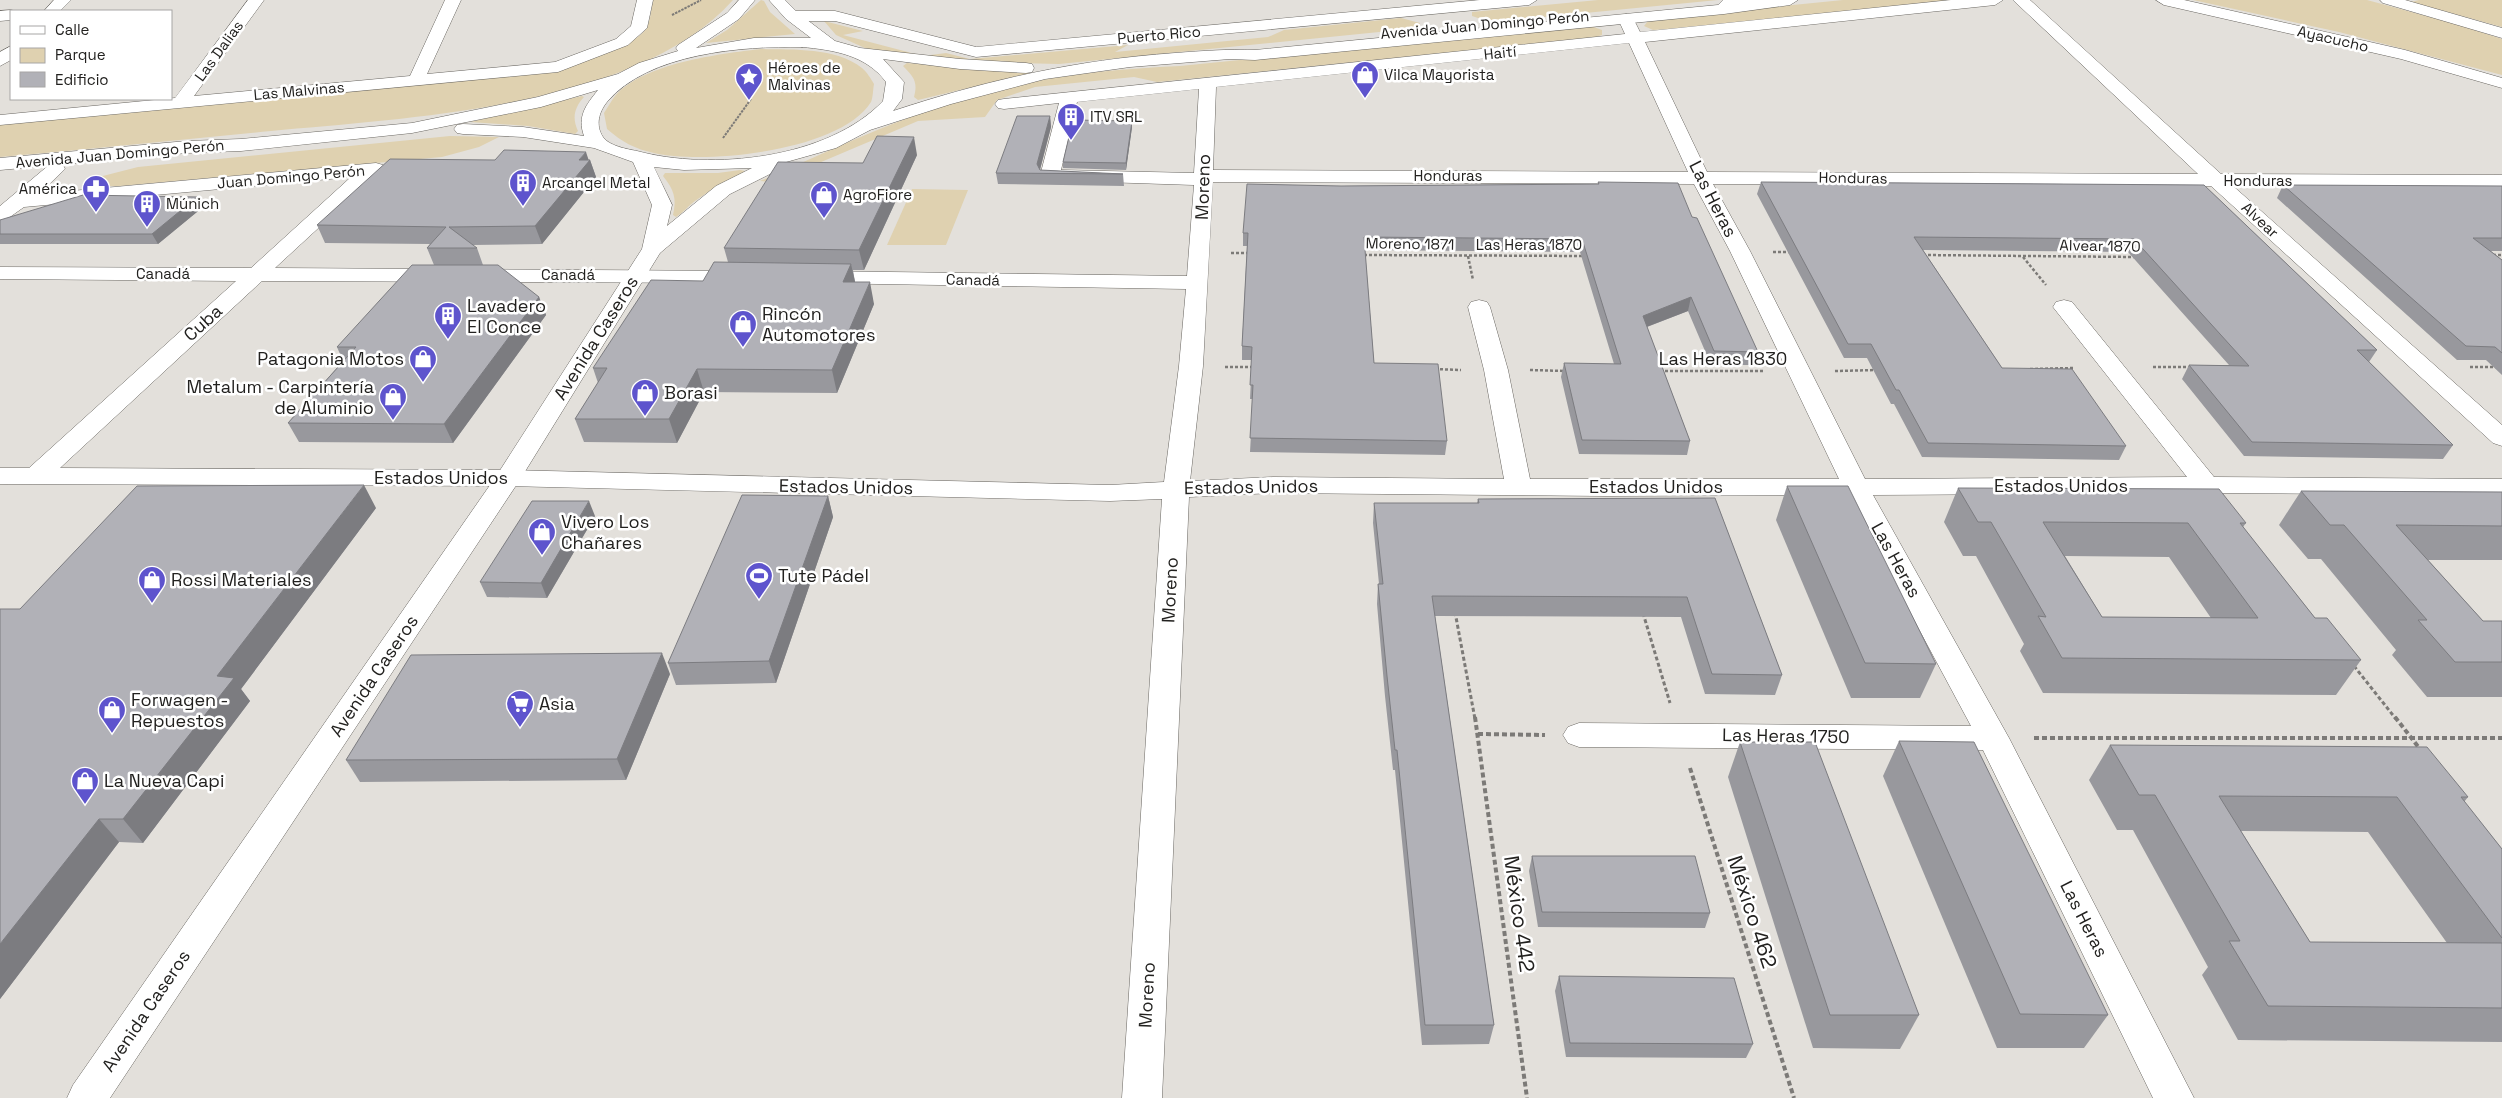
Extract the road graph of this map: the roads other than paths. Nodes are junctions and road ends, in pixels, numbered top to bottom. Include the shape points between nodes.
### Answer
1 (63, 0) edge
2 (256, 0) edge
3 (453, 0) edge
4 (645, 0) edge
5 (747, 0) edge
6 (777, 0) edge
7 (1529, 0) edge
8 (1790, 0) edge
9 (1995, 0) edge
10 (2021, 0) edge
11 (2164, 0) edge
12 (2388, 0) edge
13 (1415, 5) edge
14 (1741, 5) junction
15 (53, 10) edge
16 (792, 16) junction
17 (1630, 29) junction
18 (1438, 30) junction
19 (2502, 33) edge
20 (831, 46) junction
21 (852, 50) junction
22 (10, 51) edge
23 (1230, 54) junction
24 (666, 60) junction
25 (0, 62) edge
26 (1072, 69) junction
27 (626, 76) junction
28 (416, 81) junction
29 (1208, 83) junction
30 (2502, 83) edge
31 (1069, 97) junction
32 (181, 102) junction
33 (1004, 104) dead end
34 (0, 120) edge
35 (870, 125) junction
36 (412, 128) junction
37 (601, 144) junction
38 (241, 145) junction
39 (793, 155) junction
40 (642, 160) junction
41 (0, 164) edge
42 (397, 168) edge
43 (56, 170) junction
44 (370, 170) junction
45 (0, 175) edge
46 (1204, 177) junction
47 (1700, 177) junction
48 (2218, 181) junction
49 (2502, 181) edge
50 (19, 202) junction
51 (0, 215) edge
52 (652, 249) junction
53 (0, 273) edge
54 (257, 274) junction
55 (636, 275) junction
56 (764, 277) edge
57 (794, 277) edge
58 (1197, 282) junction
59 (1479, 307) dead end
60 (2064, 308) road end
61 (2502, 438) edge
62 (0, 476) edge
63 (36, 476) junction
64 (508, 478) junction
65 (2207, 485) junction
66 (1518, 486) junction
67 (1856, 487) junction
68 (2502, 487) edge
69 (1176, 489) junction
70 (1580, 735) road end
71 (1993, 738) junction
72 (87, 1098) edge
73 (1142, 1098) edge
74 (2174, 1098) edge

1 - 15 main road
2 - 32 main road, Las Dalias
3 - 28 main road
4 - 28 main road, Las Malvinas via 639,28 622,42 558,67
5 - 24 main road via 733,16
6 - 16 main road
7 - 13 main road, Puerto Rico
8 - 14 main road, Avenida Juan Domingo Perón
9 - 17 main road, Haití
10 - 48 main road, Alvear
11 - 30 main road, Ayacucho via 2405,55
12 - 19 main road
13 - 16 main road, Puerto Rico via 976,52 835,16
13 - 18 main road
14 - 17 main road, Avenida Juan Domingo Perón
14 - 18 main road, Avenida Juan Domingo Perón via 1716,3
16 - 20 main road
17 - 23 main road, Avenida Juan Domingo Perón via 1256,55
17 - 29 main road, Haití
17 - 47 main road, Las Heras
18 - 23 main road, Avenida Juan Domingo Perón via 1252,48
20 - 21 main road
20 - 24 main road via 754,43
21 - 26 main road, Avenida Juan Domingo Perón via 960,64
21 - 35 main road via 880,64 895,82 892,101
22 - 25 main road
23 - 26 main road, Avenida Juan Domingo Perón
24 - 27 main road
26 - 35 main road, Avenida Juan Domingo Perón via 996,84
27 - 36 main road, Avenida Juan Domingo Perón via 541,102
27 - 37 main road via 601,96 589,115 592,134
28 - 32 main road, Las Malvinas
29 - 31 main road, Haití
29 - 46 main road, Moreno
31 - 33 main road, Haití
31 - 46 main road, Honduras via 1050,176
32 - 34 main road, Las Malvinas
35 - 39 main road, Avenida Juan Domingo Perón
36 - 37 main road, Avenida Juan Domingo Perón via 523,132
36 - 38 main road, Avenida Juan Domingo Perón
37 - 40 main road, Avenida Juan Domingo Perón
38 - 41 main road, Avenida Juan Domingo Perón via 187,146
38 - 43 main road, Avenida Juan Domingo Perón via 178,158
39 - 40 main road, Avenida Juan Domingo Perón via 740,163 684,166
39 - 52 main road, Avenida Caseros via 723,190
40 - 52 main road, Avenida Caseros via 662,205
42 - 44 main road, Juan Domingo Perón
43 - 45 main road, Avenida Juan Domingo Perón
43 - 50 main road
44 - 50 main road, Juan Domingo Perón
44 - 54 main road, Cuba
46 - 47 main road, Honduras
46 - 58 main road, Moreno
47 - 48 main road, Honduras
47 - 67 main road, Las Heras
48 - 49 main road, Honduras
48 - 61 main road, Alvear
50 - 51 main road
52 - 55 main road, Avenida Caseros
53 - 54 main road, Canadá
54 - 55 main road, Canadá
54 - 63 main road, Cuba
55 - 56 main road, Canadá
55 - 64 main road, Avenida Caseros
57 - 58 main road, Canadá
58 - 69 main road, Moreno via 1191,366
59 - 66 main road via 1496,370
60 - 65 main road
62 - 63 main road, Estados Unidos
63 - 64 main road, Estados Unidos
64 - 69 main road, Estados Unidos via 1110,493
64 - 72 main road, Avenida Caseros
65 - 67 main road, Estados Unidos
65 - 68 main road, Estados Unidos
66 - 67 main road, Estados Unidos
66 - 69 main road, Estados Unidos via 1273,485
67 - 71 main road, Las Heras
69 - 73 main road, Moreno
70 - 71 main road, Las Heras 1750
71 - 74 main road, Las Heras

